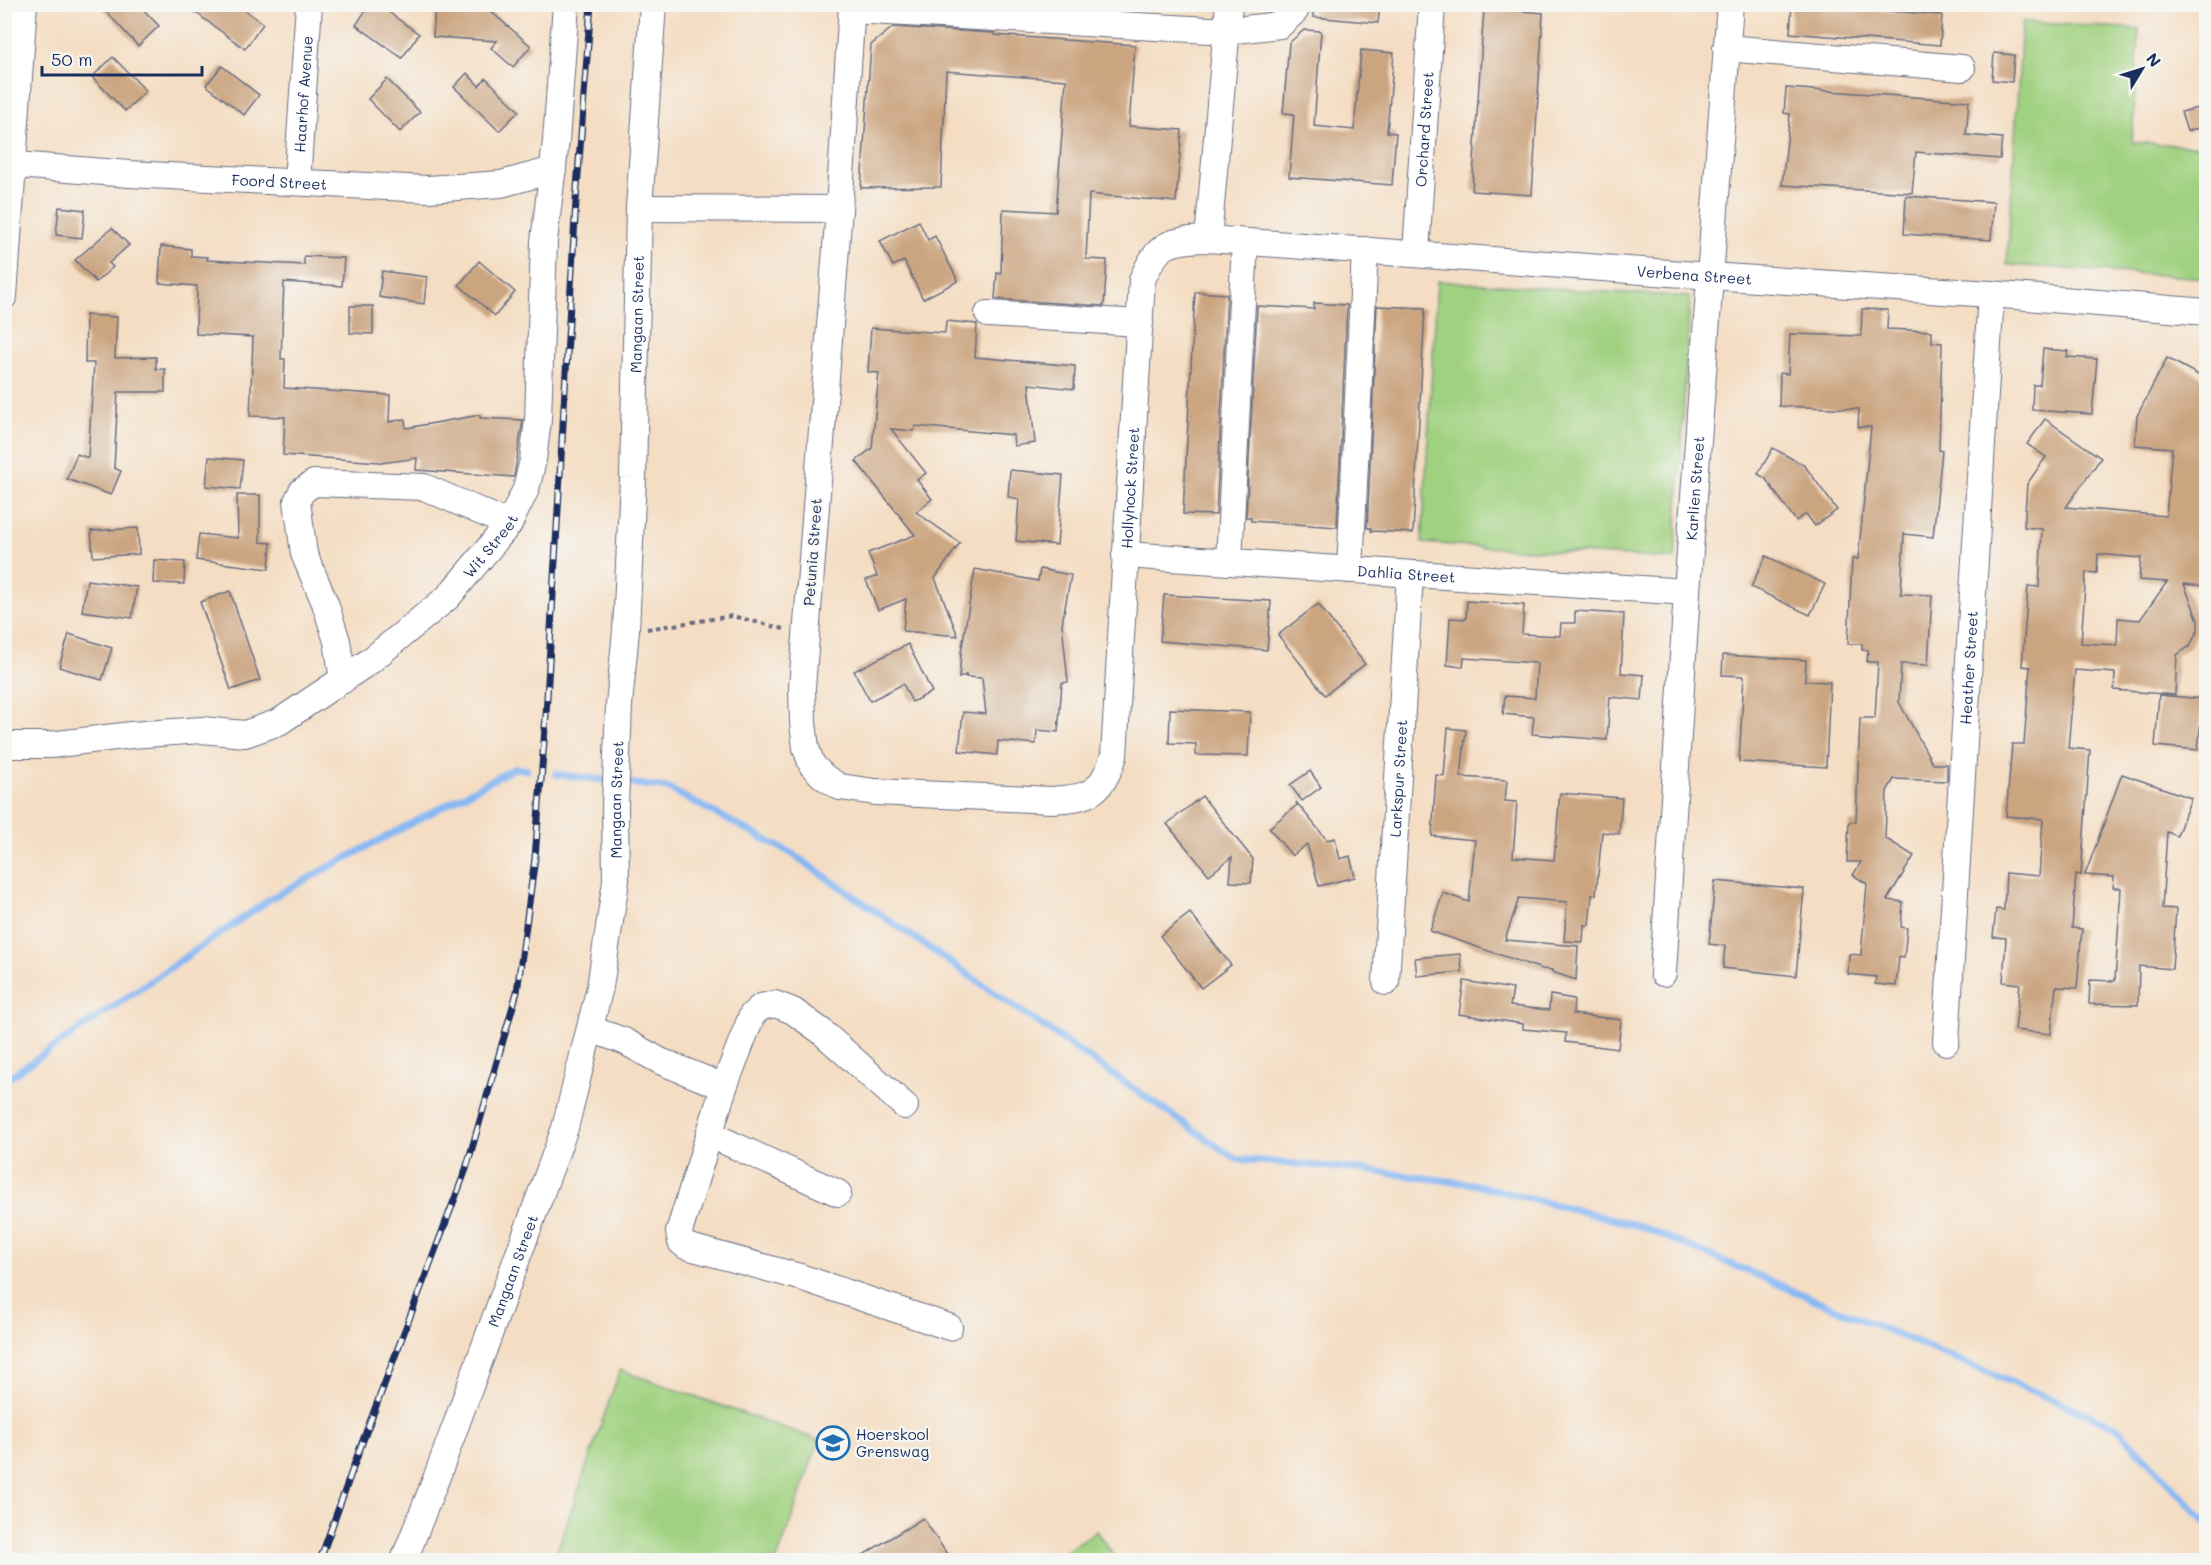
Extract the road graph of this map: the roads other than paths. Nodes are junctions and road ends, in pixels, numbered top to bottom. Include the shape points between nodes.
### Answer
1 (24, 4) edge
2 (309, 4) edge
3 (566, 4) edge
4 (653, 4) edge
5 (1229, 4) edge
6 (1298, 4) edge
7 (1432, 4) edge
8 (1730, 4) edge
9 (852, 7) edge
10 (1227, 31) junction
11 (1726, 48) junction
12 (1962, 68) dead end
13 (8, 165) edge
14 (553, 170) junction
15 (297, 182) junction
16 (639, 208) junction
17 (839, 209) junction
18 (1208, 239) junction
19 (1182, 240) joint
20 (1245, 242) junction
21 (1365, 249) junction
22 (1416, 253) junction
23 (1710, 276) junction
24 (1990, 294) junction
25 (4, 296) edge
26 (2206, 312) edge
27 (988, 315) dead end
28 (1140, 323) junction
29 (509, 524) junction
30 (1125, 555) junction
31 (1229, 562) junction
32 (1350, 570) junction
33 (1410, 574) junction
34 (1687, 592) junction
35 (343, 680) junction
36 (4, 745) edge
37 (1114, 756) joint
38 (1663, 973) dead end
39 (1386, 982) dead end
40 (590, 1029) junction
41 (1946, 1042) dead end
42 (724, 1087) junction
43 (905, 1106) dead end
44 (709, 1134) junction
45 (838, 1193) dead end
46 (949, 1327) dead end
47 (404, 1560) edge

1 - 13 street
2 - 15 street, Haarhof Avenue
3 - 14 street, Wit Street
4 - 16 street, Mangaan Street
5 - 10 street
6 - 10 street via 1280,25
7 - 22 street, Orchard Street
8 - 11 street, Karlien Street
9 - 10 street
9 - 17 street, Petunia Street
10 - 18 street
11 - 12 street
11 - 23 street, Karlien Street
13 - 15 street, Foord Street
13 - 25 street
14 - 15 street, Foord Street via 501,184 428,189
14 - 29 street, Wit Street via 544,241 538,420 526,489
16 - 17 street
16 - 40 street, Mangaan Street via 633,478 615,806 616,881
17 - 37 street, Petunia Street via 802,688 802,723 812,765 840,787 1051,800 1074,799 1099,787
18 - 19 street, Verbena Street
18 - 20 street, Verbena Street
19 - 28 street, Hollyhock Street via 1162,248 1152,258 1142,280
20 - 21 street, Verbena Street
20 - 31 street
21 - 22 street, Verbena Street
21 - 32 street
22 - 23 street, Verbena Street
23 - 24 street, Verbena Street
23 - 34 street, Karlien Street
24 - 26 street, Verbena Street
24 - 41 street, Heather Street
27 - 28 street
28 - 30 street, Hollyhock Street
29 - 35 street, Wit Street via 448,597
29 - 35 street via 424,487 314,483 302,491 297,501 304,554 325,603
30 - 31 street, Dahlia Street
30 - 37 street, Hollyhock Street
31 - 32 street, Dahlia Street
32 - 33 street, Dahlia Street
33 - 34 street, Dahlia Street
33 - 39 street, Larkspur Street
34 - 38 street, Karlien Street
35 - 36 street, Wit Street via 279,722 245,734 202,730 60,744
40 - 42 street
40 - 47 street, Mangaan Street via 565,1128
42 - 43 street via 752,1015 761,1007 775,1004 793,1011 821,1031
42 - 44 street
44 - 45 street
44 - 46 street via 679,1232 681,1242

